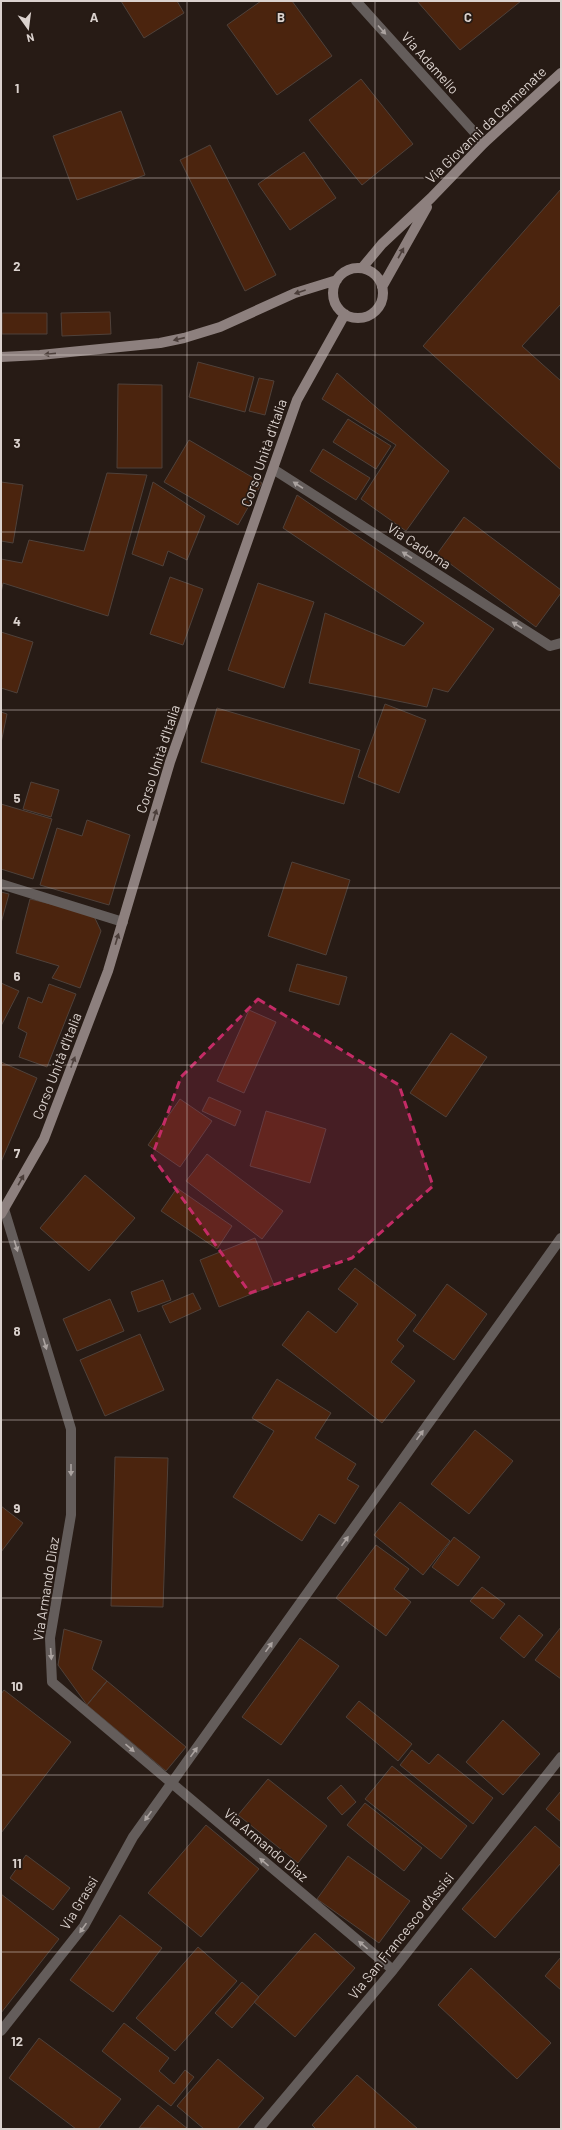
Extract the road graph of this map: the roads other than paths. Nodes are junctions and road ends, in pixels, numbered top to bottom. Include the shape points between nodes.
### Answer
1 (356, 1) edge
2 (561, 73) edge
3 (484, 143) junction
4 (431, 198) junction
5 (362, 268) junction
6 (337, 280) junction
7 (382, 287) junction
8 (345, 314) junction
9 (1, 357) edge
10 (273, 469) junction
11 (561, 643) edge
12 (1, 884) edge
13 (123, 922) junction
14 (2, 1210) edge
15 (561, 1238) edge
16 (561, 1757) edge
17 (171, 1784) junction
18 (393, 1970) junction
19 (1, 2031) edge
20 (259, 2129) edge

1 -> 3 street, Via Adamello
2 - 3 main road, Via Giovanni da Cermenate
3 - 4 main road, Via Giovanni da Cermenate
4 - 5 main road, Via Giovanni da Cermenate via 382,244
7 -> 4 main road, Via Giovanni da Cermenate
5 - 6 main road via 343,273
5 - 7 main road via 372,272
6 - 8 main road via 334,299 338,308
6 -> 9 main road via 295,293 220,327 178,339 160,343
7 - 8 main road via 380,306 372,314 355,318
8 - 10 main road, Corso Unità d'Italia via 297,400
11 -> 10 street, Via Cadorna via 550,646
13 -> 10 main road, Corso Unità d'Italia via 170,762
12 - 13 street
14 -> 13 main road, Corso Unità d'Italia via 44,1139 108,971
14 -> 17 street, Via Armando Diaz via 72,1429 71,1516 50,1638 52,1682
17 -> 15 street, Via Grassi
16 - 18 street, Via San Francesco d'Assisi
18 -> 17 street, Via Armando Diaz
17 -> 19 street, Via Grassi via 133,1837 84,1926
18 - 20 street, Via San Francesco d'Assisi

